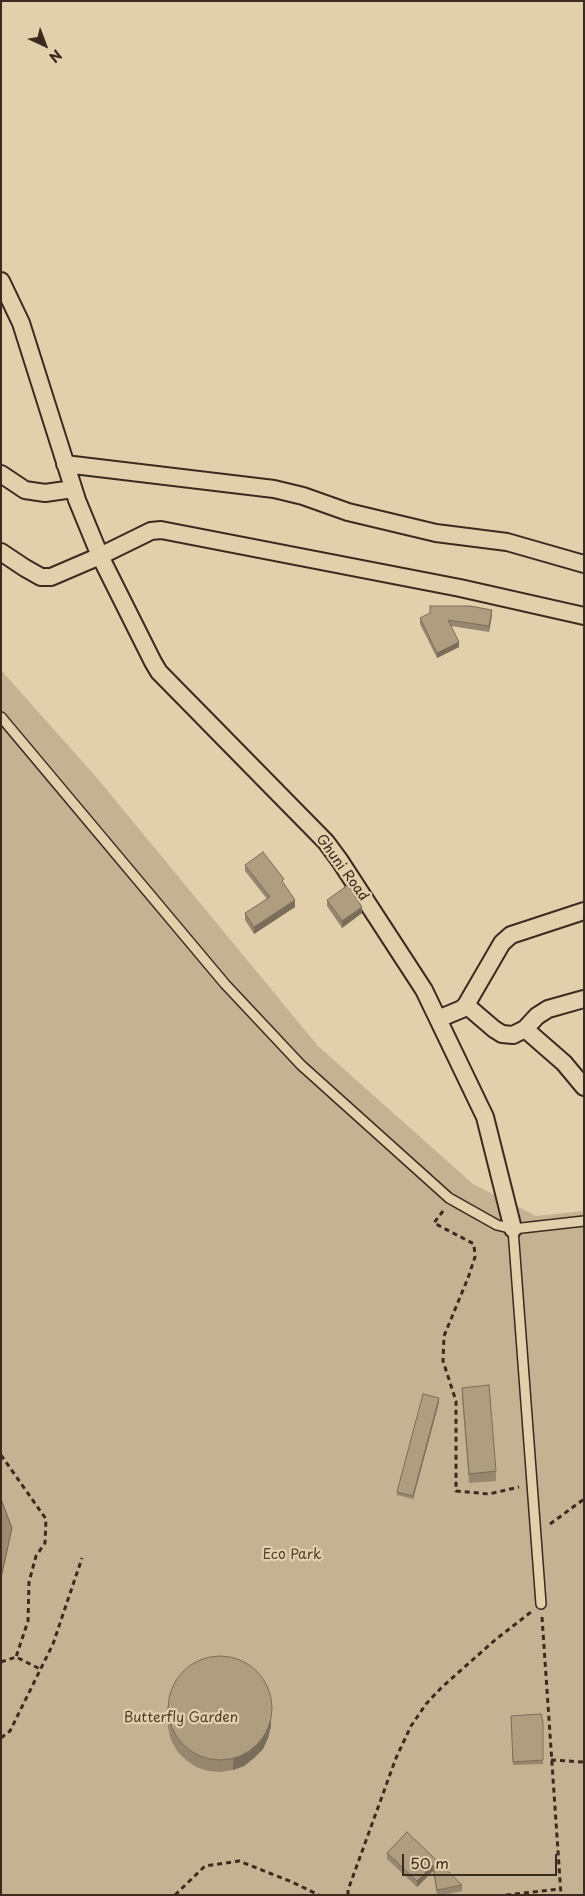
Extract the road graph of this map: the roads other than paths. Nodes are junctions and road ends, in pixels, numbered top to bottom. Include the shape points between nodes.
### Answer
1 (1, 281) edge
2 (65, 464) junction
3 (1, 474) edge
4 (75, 495) junction
5 (1, 552) edge
6 (99, 554) junction
7 (584, 564) edge
8 (584, 616) edge
9 (1, 717) edge
10 (584, 911) edge
11 (584, 999) edge
12 (466, 1005) junction
13 (438, 1019) junction
14 (525, 1029) junction
15 (584, 1087) edge
16 (584, 1220) edge
17 (513, 1229) junction
18 (541, 1604) road end

1 - 2 street, Ghuni Road via 21,323
2 - 4 street, Ghuni Road
2 - 7 street via 274,489 418,529 507,542
3 - 4 street via 25,490
4 - 6 street, Ghuni Road
5 - 6 street via 41,577 51,577
6 - 8 street via 151,531 161,530 460,588
6 - 13 street, Ghuni Road via 159,672 326,842 424,990
9 - 17 lane via 226,984 288,1052 451,1199
10 - 12 street via 511,935 502,943
11 - 14 street via 548,1009
12 - 13 street
12 - 14 street via 502,1034 513,1035
13 - 17 street, Ghuni Road via 485,1117
14 - 15 street via 564,1063
16 - 17 lane
17 - 18 lane

